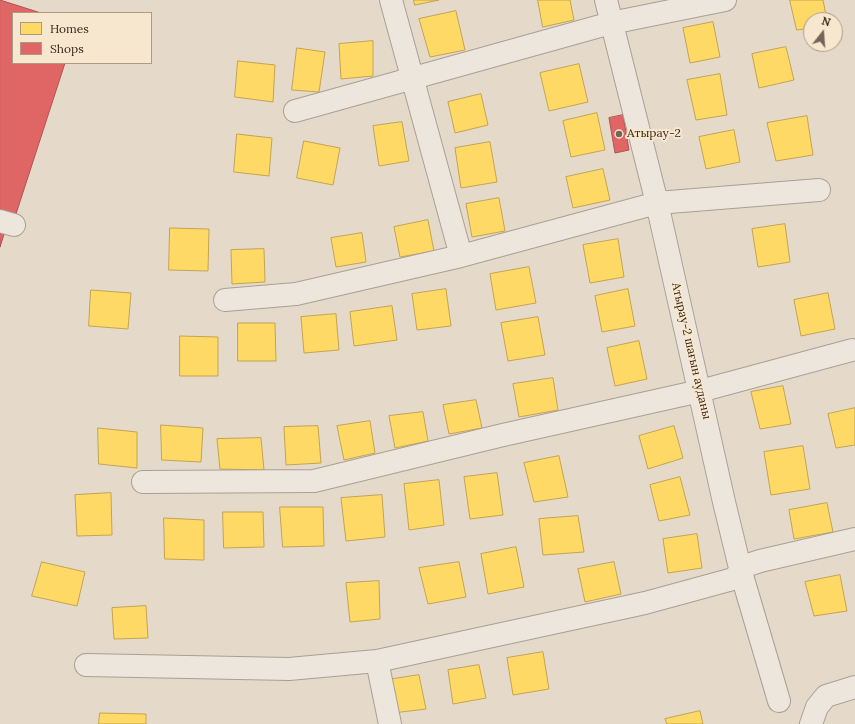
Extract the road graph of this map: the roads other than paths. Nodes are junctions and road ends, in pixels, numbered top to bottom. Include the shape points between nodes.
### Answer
1 (391, 0) edge
2 (606, 0) edge
3 (725, 0) edge
4 (611, 22) junction
5 (412, 79) junction
6 (295, 111) dead end
7 (819, 190) dead end
8 (657, 202) junction
9 (461, 256) junction
10 (225, 300) dead end
11 (852, 350) dead end
12 (700, 391) junction
13 (143, 482) dead end
14 (855, 539) edge
15 (741, 572) junction
16 (377, 661) junction
17 (86, 665) dead end
18 (855, 687) edge
19 (779, 701) dead end
20 (390, 724) edge
21 (811, 724) edge

1 - 5 street
2 - 4 street, Атырау-2 шағын ауданы
3 - 4 street
4 - 5 street
4 - 8 street, Атырау-2 шағын ауданы
5 - 6 street
5 - 9 street
7 - 8 street
8 - 9 street
8 - 12 street, Атырау-2 шағын ауданы
9 - 10 street via 296,294
11 - 12 street
12 - 13 street via 314,481
12 - 15 street, Атырау-2 шағын ауданы
14 - 15 street via 760,561 748,565
15 - 16 street via 732,579 645,603
15 - 19 street, Атырау-2 шағын ауданы
16 - 17 street via 289,668
16 - 20 street
18 - 21 street via 826,696 817,707

